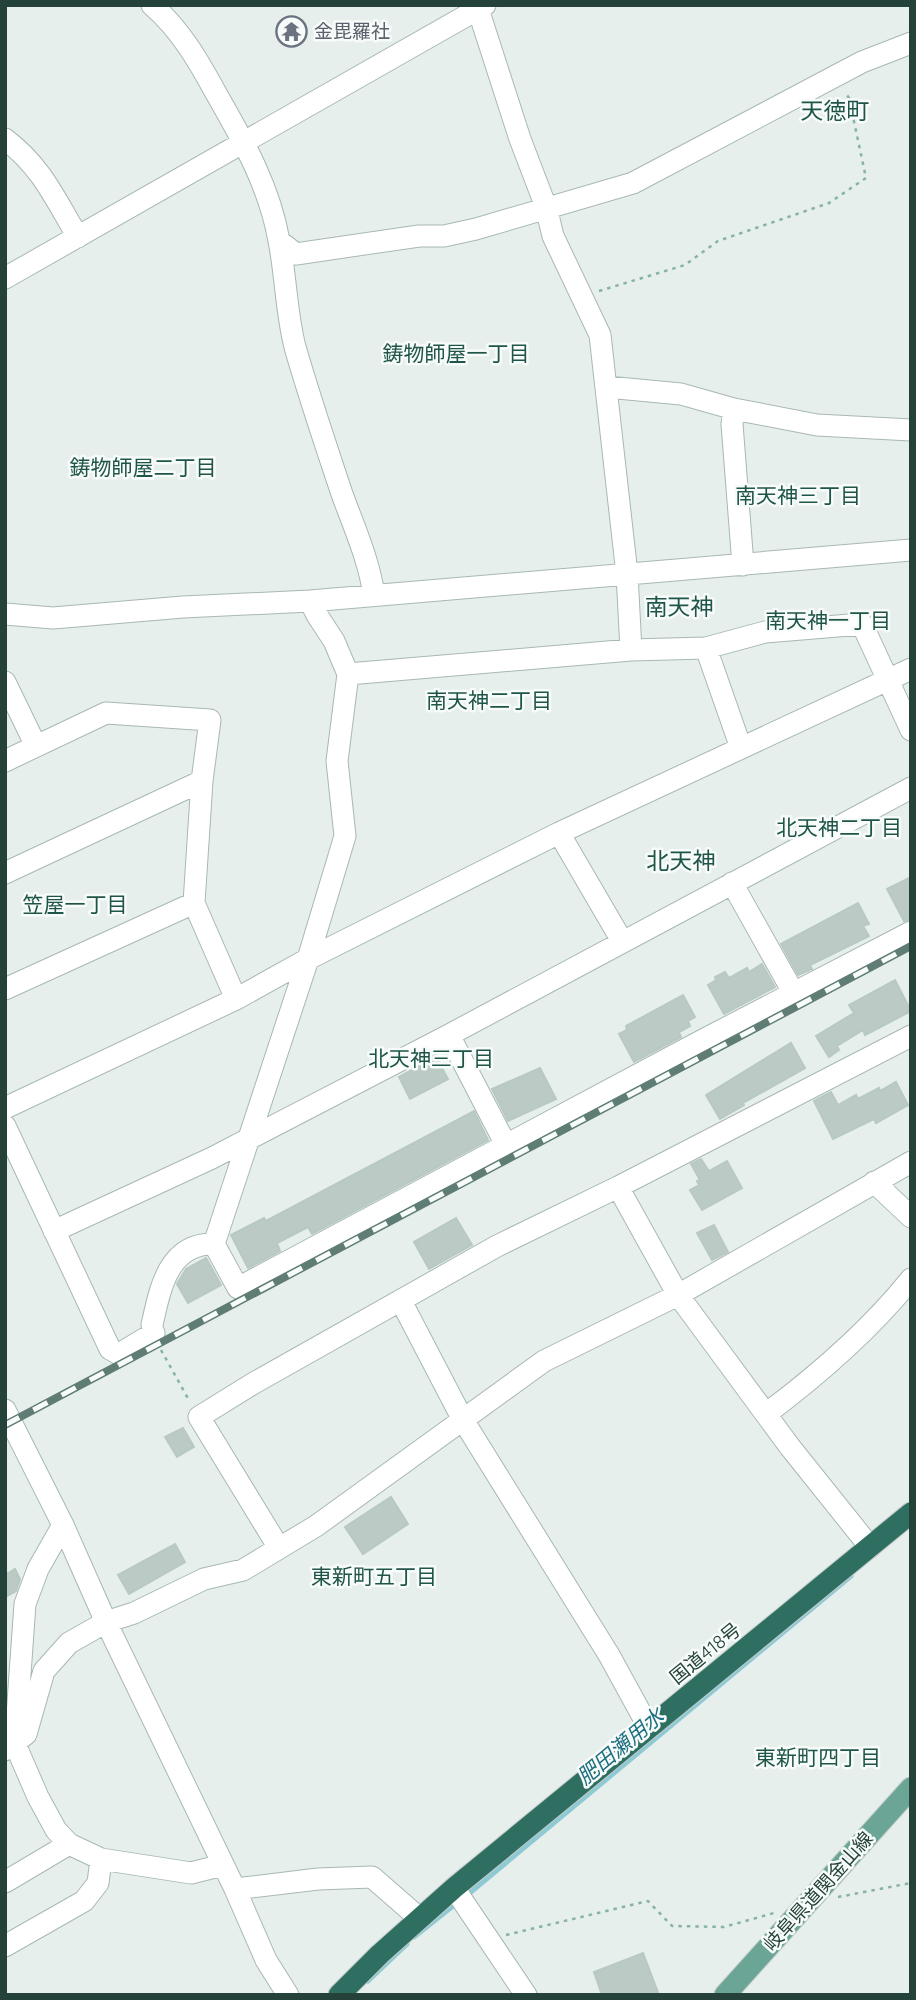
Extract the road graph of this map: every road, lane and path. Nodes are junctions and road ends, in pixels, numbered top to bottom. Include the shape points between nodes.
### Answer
1 (152, 5) edge
2 (481, 7) edge
3 (911, 43) edge
4 (837, 76) junction
5 (5, 139) edge
6 (244, 142) junction
7 (546, 207) junction
8 (78, 237) junction
9 (279, 241) junction
10 (5, 278) edge
11 (582, 296) junction
12 (607, 387) junction
13 (734, 409) junction
14 (911, 430) edge
15 (911, 550) edge
16 (743, 565) junction
17 (627, 574) junction
18 (374, 595) junction
19 (310, 601) junction
20 (5, 614) edge
21 (706, 648) junction
22 (631, 650) junction
23 (911, 669) edge
24 (348, 674) junction
25 (887, 680) junction
26 (5, 682) edge
27 (911, 730) edge
28 (36, 746) junction
29 (741, 748) junction
30 (5, 761) edge
31 (202, 781) junction
32 (911, 788) edge
33 (559, 833) junction
34 (5, 873) edge
35 (732, 883) junction
36 (194, 903) junction
37 (911, 932) edge
38 (622, 941) junction
39 (309, 959) junction
40 (5, 989) edge
41 (793, 992) junction
42 (236, 999) junction
43 (449, 1035) junction
44 (911, 1036) edge
45 (5, 1108) edge
46 (5, 1126) edge
47 (250, 1137) junction
48 (506, 1145) junction
49 (911, 1163) edge
50 (874, 1182) junction
51 (618, 1187) junction
52 (911, 1217) edge
53 (54, 1231) junction
54 (214, 1244) junction
55 (911, 1279) edge
56 (678, 1294) junction
57 (401, 1301) junction
58 (153, 1329) junction
59 (5, 1410) edge
60 (766, 1414) junction
61 (199, 1417) junction
62 (463, 1420) junction
63 (911, 1513) edge
64 (63, 1525) junction
65 (870, 1547) junction
66 (279, 1548) junction
67 (106, 1622) junction
68 (649, 1728) junction
69 (10, 1747) edge
70 (911, 1788) edge
71 (69, 1844) junction
72 (101, 1858) junction
73 (223, 1865) junction
74 (5, 1882) edge
75 (911, 1883) edge
76 (454, 1888) junction
77 (235, 1889) junction
78 (806, 1904) junction
79 (419, 1918) junction
80 (487, 1940) junction
81 (5, 1946) edge
82 (288, 1995) edge
83 (339, 1995) edge
84 (526, 1995) edge
85 (725, 1995) edge

1 - 6 street via 190,47
2 - 6 street
2 - 7 street via 520,139
3 - 4 street
4 - 7 street via 634,183
4 - 11 path via 849,99 866,178 829,203 718,241 685,265
5 - 8 street via 38,169
6 - 8 street
6 - 9 street via 270,201
7 - 9 street via 444,236 296,254
7 - 11 street
8 - 10 street
9 - 18 street via 295,345
11 - 12 street via 600,335
12 - 13 street via 681,394
12 - 17 street
13 - 14 street via 817,425
13 - 16 street
15 - 16 street
16 - 17 street
17 - 18 street
17 - 22 street
18 - 19 street
19 - 20 street via 53,618
19 - 24 street
21 - 22 street
21 - 25 street via 765,632 862,624
21 - 29 street
22 - 24 street
23 - 25 street
24 - 39 street via 337,761 345,836
25 - 27 street
25 - 29 street
26 - 28 street
28 - 30 street
28 - 31 street via 106,713 210,720
29 - 33 street
31 - 34 street
31 - 36 street
32 - 35 street
33 - 38 street
33 - 39 street
35 - 38 street
35 - 41 street
36 - 40 street
36 - 42 street
37 - 41 street
38 - 43 street
39 - 42 street
39 - 47 street
41 - 48 street
42 - 45 street
43 - 47 street
43 - 48 street
44 - 51 street
46 - 53 street
47 - 53 street
47 - 54 street
48 - 54 street via 238,1288
49 - 50 street
50 - 52 street
50 - 56 street
51 - 56 street
51 - 57 street via 497,1246
53 - 58 street via 110,1349 120,1354
54 - 58 street via 201,1244 180,1255 163,1278
55 - 60 street via 863,1331
56 - 60 street
56 - 62 street via 544,1361
57 - 61 street
57 - 62 street
58 - 61 path
59 - 64 street
60 - 65 street
61 - 66 street
62 - 66 street
62 - 68 street
63 - 65 highway, 国道418号
64 - 67 street
64 - 69 street via 38,1569 25,1605
65 - 68 highway, 国道418号
66 - 67 street via 243,1570 204,1579
67 - 69 street via 69,1643 44,1671 26,1734
67 - 73 street
68 - 76 highway, 国道418号
69 - 71 street via 56,1830
70 - 78 main road, 岐阜県道関金山線
71 - 72 street
71 - 74 street
72 - 73 street via 191,1873
72 - 81 street via 98,1883 84,1901
73 - 77 street
75 - 78 path
76 - 79 highway, 国道418号
76 - 80 street
77 - 79 street via 372,1877
77 - 82 street via 266,1960
78 - 80 path via 724,1927 672,1926 648,1901
78 - 85 main road, 岐阜県道関金山線
79 - 83 highway, 国道418号
80 - 84 street

